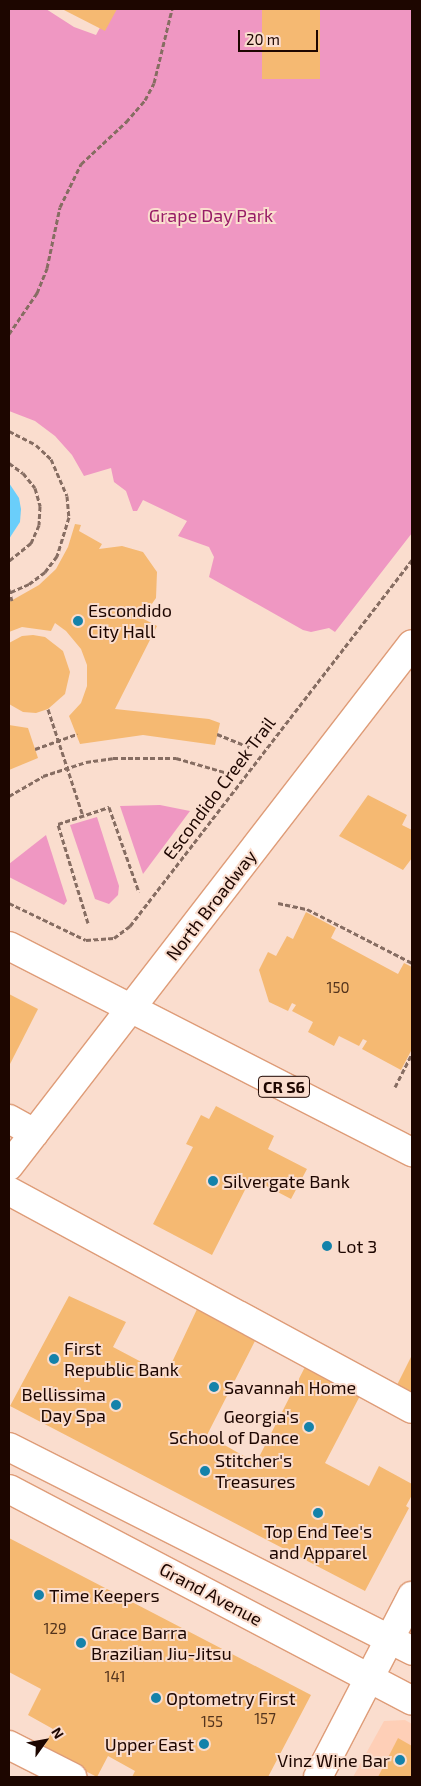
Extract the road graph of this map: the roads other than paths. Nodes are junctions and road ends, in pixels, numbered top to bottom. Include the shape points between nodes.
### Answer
1 (412, 644) edge
2 (9, 946) edge
3 (131, 1009) junction
4 (9, 1119) edge
5 (34, 1133) junction
6 (412, 1152) edge
7 (9, 1166) edge
8 (9, 1192) edge
9 (412, 1409) edge
10 (9, 1448) edge
11 (9, 1489) edge
12 (412, 1596) edge
13 (401, 1645) edge
14 (369, 1678) junction
15 (412, 1701) edge
16 (9, 1745) edge
17 (72, 1777) edge
18 (318, 1777) edge

1 - 3 main road, North Broadway
2 - 3 main road, CR S6
3 - 5 main road, North Broadway
3 - 6 main road, CR S6
4 - 5 main road
5 - 7 main road, North Broadway
8 - 9 main road
10 - 13 main road
11 - 14 main road, Grand Avenue
12 - 13 main road
13 - 14 main road
14 - 15 main road, Grand Avenue
14 - 18 main road
16 - 17 main road

